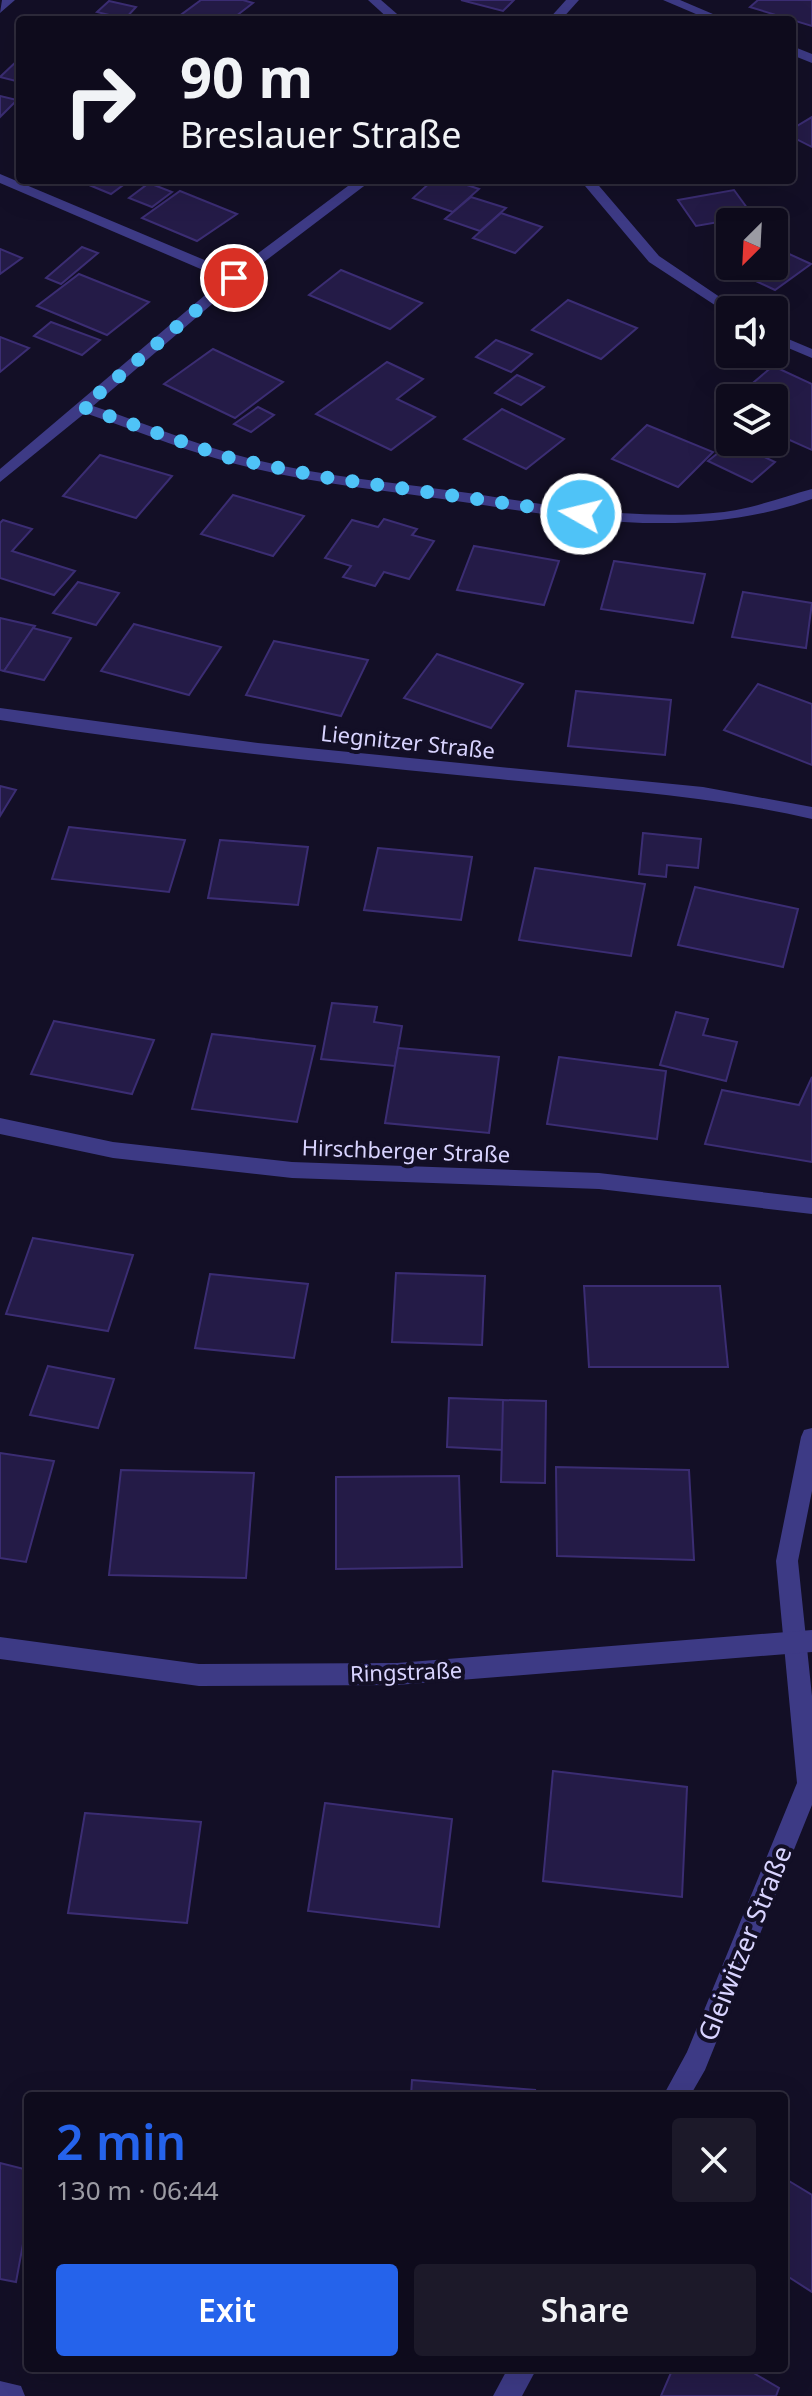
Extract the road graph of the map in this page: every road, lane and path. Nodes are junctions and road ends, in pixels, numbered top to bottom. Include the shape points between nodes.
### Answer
1 (9, 0) edge
2 (374, 0) edge
3 (573, 0) edge
4 (669, 0) edge
5 (0, 9) edge
6 (393, 16) edge
7 (558, 16) edge
8 (711, 16) edge
9 (0, 178) edge
10 (360, 184) edge
11 (590, 184) edge
12 (234, 278) junction
13 (716, 300) edge
14 (788, 343) edge
15 (812, 354) edge
16 (83, 407) junction
17 (0, 477) edge
18 (812, 494) edge
19 (0, 714) edge
20 (812, 813) edge
21 (0, 1126) edge
22 (812, 1206) edge
23 (812, 1437) edge
24 (803, 1643) edge
25 (0, 1648) edge
26 (678, 2092) edge
27 (521, 2372) edge
28 (0, 2395) edge
29 (11, 2396) edge
30 (507, 2396) edge

1 - 5 street
2 - 6 street
3 - 7 street
4 - 8 street
9 - 12 street
10 - 12 street
11 - 13 street via 654,259
12 - 16 street
14 - 15 street
16 - 17 street
16 - 18 street via 226,457 323,477 610,518 690,519 751,512
19 - 20 street, Liegnitzer Straße via 316,754 714,794
21 - 22 street, Hirschberger Straße via 113,1150 292,1170 599,1181
23 - 24 street, Gleiwitzer Straße via 787,1561
24 - 25 street, Ringstraße via 397,1674 199,1675
24 - 26 street, Gleiwitzer Straße via 809,1783 696,2061
27 - 30 street
28 - 29 street

